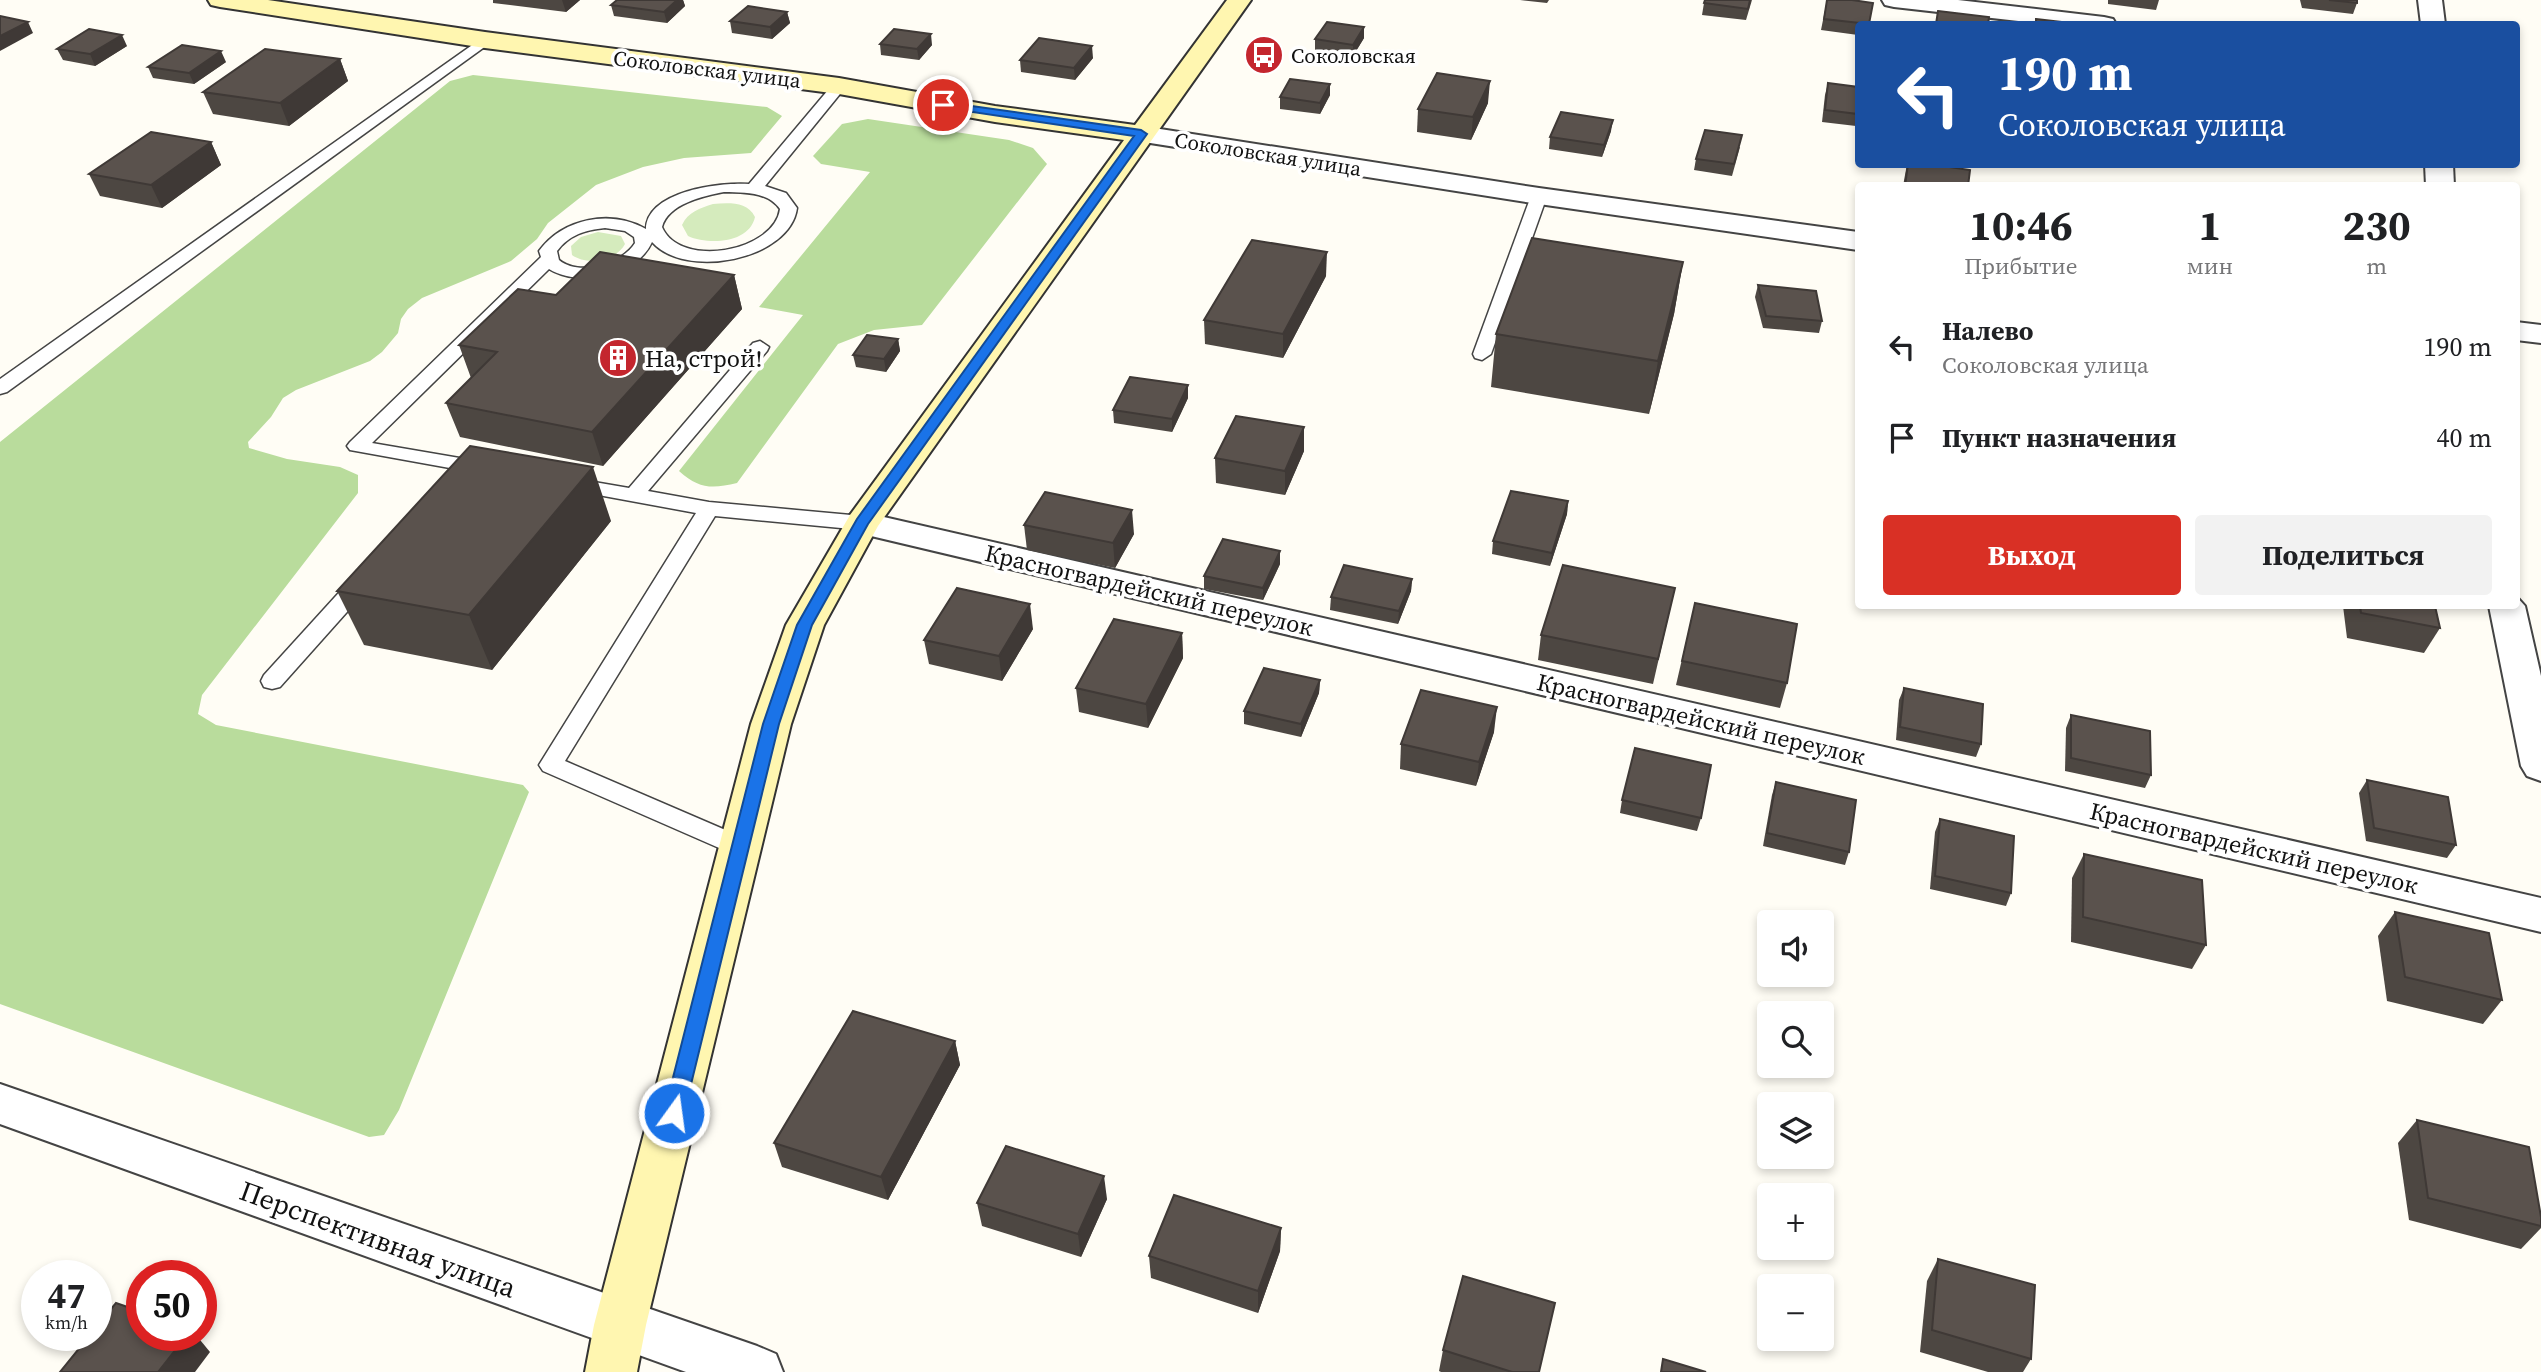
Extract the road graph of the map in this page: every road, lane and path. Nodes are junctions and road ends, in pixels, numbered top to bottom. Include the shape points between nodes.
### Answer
1 (220, 0) edge
2 (1238, 0) edge
3 (1894, 0) edge
4 (2430, 0) edge
5 (2078, 21) edge
6 (2433, 21) edge
7 (485, 40) junction
8 (839, 86) junction
9 (1141, 134) junction
10 (754, 188) junction
11 (1539, 196) junction
12 (662, 211) junction
13 (605, 223) junction
14 (1855, 241) edge
15 (549, 259) junction
16 (2520, 331) edge
17 (2541, 334) edge
18 (760, 347) dead end
19 (1482, 354) dead end
20 (0, 388) edge
21 (465, 465) junction
22 (504, 472) edge
23 (556, 481) edge
24 (447, 486) edge
25 (634, 495) junction
26 (709, 509) junction
27 (862, 523) junction
28 (373, 568) edge
29 (2508, 609) edge
30 (272, 681) dead end
31 (2541, 766) edge
32 (742, 848) junction
33 (2541, 915) edge
34 (0, 1104) edge
35 (615, 1349) edge
36 (757, 1372) edge

1 - 7 main road, Соколовская улица
2 - 9 main road
3 - 5 street
4 - 6 street
7 - 8 main road, Соколовская улица
7 - 20 lane
8 - 9 main road, Соколовская улица
8 - 10 lane
9 - 11 street, Соколовская улица
9 - 27 main road
10 - 12 lane via 702,191
10 - 12 lane via 784,201 790,218 770,240 739,253 693,255 667,247 655,234
11 - 14 street, Соколовская улица
11 - 19 lane
12 - 13 lane
13 - 15 lane via 562,235 548,251
13 - 15 lane via 641,233 644,249 610,270 579,273 554,266
15 - 21 lane via 357,446
16 - 17 street
18 - 25 lane
21 - 22 lane
21 - 24 lane
23 - 25 lane
25 - 26 lane
26 - 27 lane
26 - 32 lane via 551,765
27 - 32 main road via 805,625 771,724
27 - 33 street, Красногвардейский переулок
28 - 30 lane
29 - 31 street
32 - 35 main road
34 - 35 street, Перспективная улица
35 - 36 street, Перспективная улица

